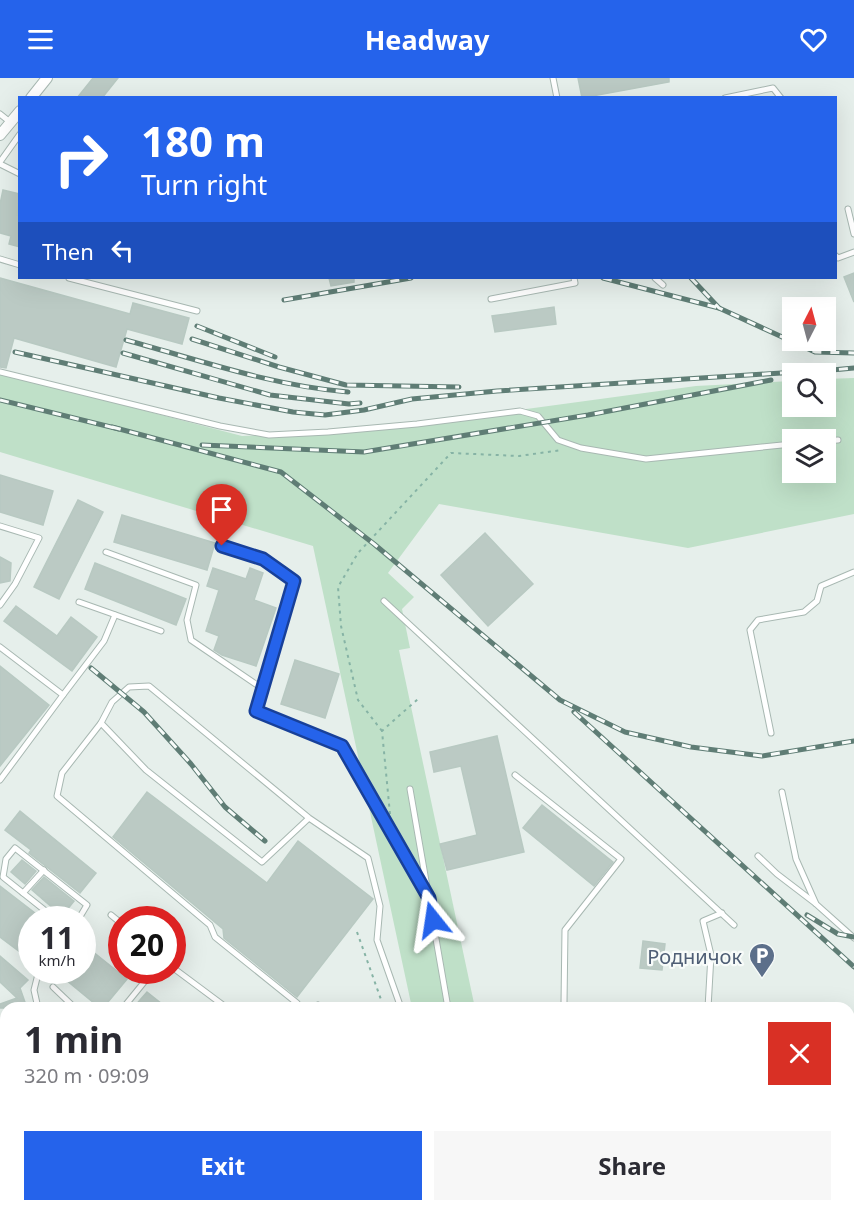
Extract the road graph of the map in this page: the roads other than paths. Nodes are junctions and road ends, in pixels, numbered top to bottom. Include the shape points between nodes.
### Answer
1 (47, 78) edge
2 (553, 78) edge
3 (33, 96) edge
4 (557, 96) edge
5 (734, 96) edge
6 (779, 96) edge
7 (18, 113) edge
8 (0, 114) edge
9 (10, 122) junction
10 (0, 135) edge
11 (18, 137) edge
12 (0, 163) edge
13 (18, 173) edge
14 (848, 209) dead end
15 (854, 234) edge
16 (854, 252) edge
17 (837, 257) edge
18 (0, 259) edge
19 (18, 264) edge
20 (73, 279) edge
21 (574, 279) edge
22 (657, 279) edge
23 (663, 285) dead end
24 (491, 299) dead end
25 (197, 311) dead end
26 (0, 372) edge
27 (782, 445) edge
28 (0, 526) edge
29 (222, 546) dead end
30 (106, 552) dead end
31 (854, 573) edge
32 (384, 601) dead end
33 (79, 602) dead end
34 (0, 605) edge
35 (115, 615) junction
36 (161, 632) dead end
37 (0, 647) edge
38 (263, 689) junction
39 (63, 695) junction
40 (101, 723) junction
41 (771, 733) dead end
42 (515, 775) dead end
43 (0, 780) edge
44 (410, 789) dead end
45 (783, 792) dead end
46 (309, 818) junction
47 (758, 856) dead end
48 (44, 870) junction
49 (23, 893) junction
50 (429, 898) junction
51 (816, 904) junction
52 (39, 906) edge
53 (86, 906) edge
54 (722, 913) junction
55 (734, 924) dead end
56 (854, 938) edge
57 (186, 977) edge
58 (36, 984) edge
59 (143, 984) edge
60 (53, 987) dead end
61 (37, 1002) edge
62 (69, 1002) edge
63 (128, 1002) edge
64 (219, 1002) edge
65 (296, 1002) edge
66 (399, 1002) edge
67 (447, 1002) edge
68 (564, 1002) edge
69 (708, 1002) edge

1 - 3 street
2 - 4 lane
5 - 6 lane via 773,88
7 - 9 street
8 - 9 lane
9 - 10 street
11 - 12 lane
12 - 13 lane
14 - 15 lane
16 - 17 lane
18 - 19 lane
20 - 25 lane
21 - 24 lane via 575,283
22 - 23 lane
26 - 27 lane via 269,435 417,424 520,411 538,416 558,440 646,459
28 - 34 lane via 39,538
29 - 38 lane via 263,559 294,581
30 - 38 lane via 196,585 187,620 191,640
31 - 41 lane via 821,586 817,601 804,612 758,620 750,630
32 - 54 lane
33 - 35 lane
35 - 36 lane
35 - 39 lane via 104,640
37 - 39 lane
38 - 50 lane via 256,711 342,746
39 - 43 lane
40 - 46 lane via 112,702 129,687 149,686
40 - 46 lane via 146,770 262,861
40 - 65 lane via 62,773 57,796 210,925 215,938
42 - 68 lane via 621,859 565,930
44 - 50 lane
45 - 51 lane via 796,859
46 - 66 lane via 368,858 380,906 377,940
47 - 51 lane
48 - 49 lane
48 - 49 lane via 15,848 6,859 3,877
48 - 53 lane
49 - 52 lane
50 - 67 lane
51 - 56 lane
54 - 55 lane
54 - 69 lane via 703,921 711,955
57 - 64 lane
58 - 61 lane
59 - 63 lane
60 - 62 lane

